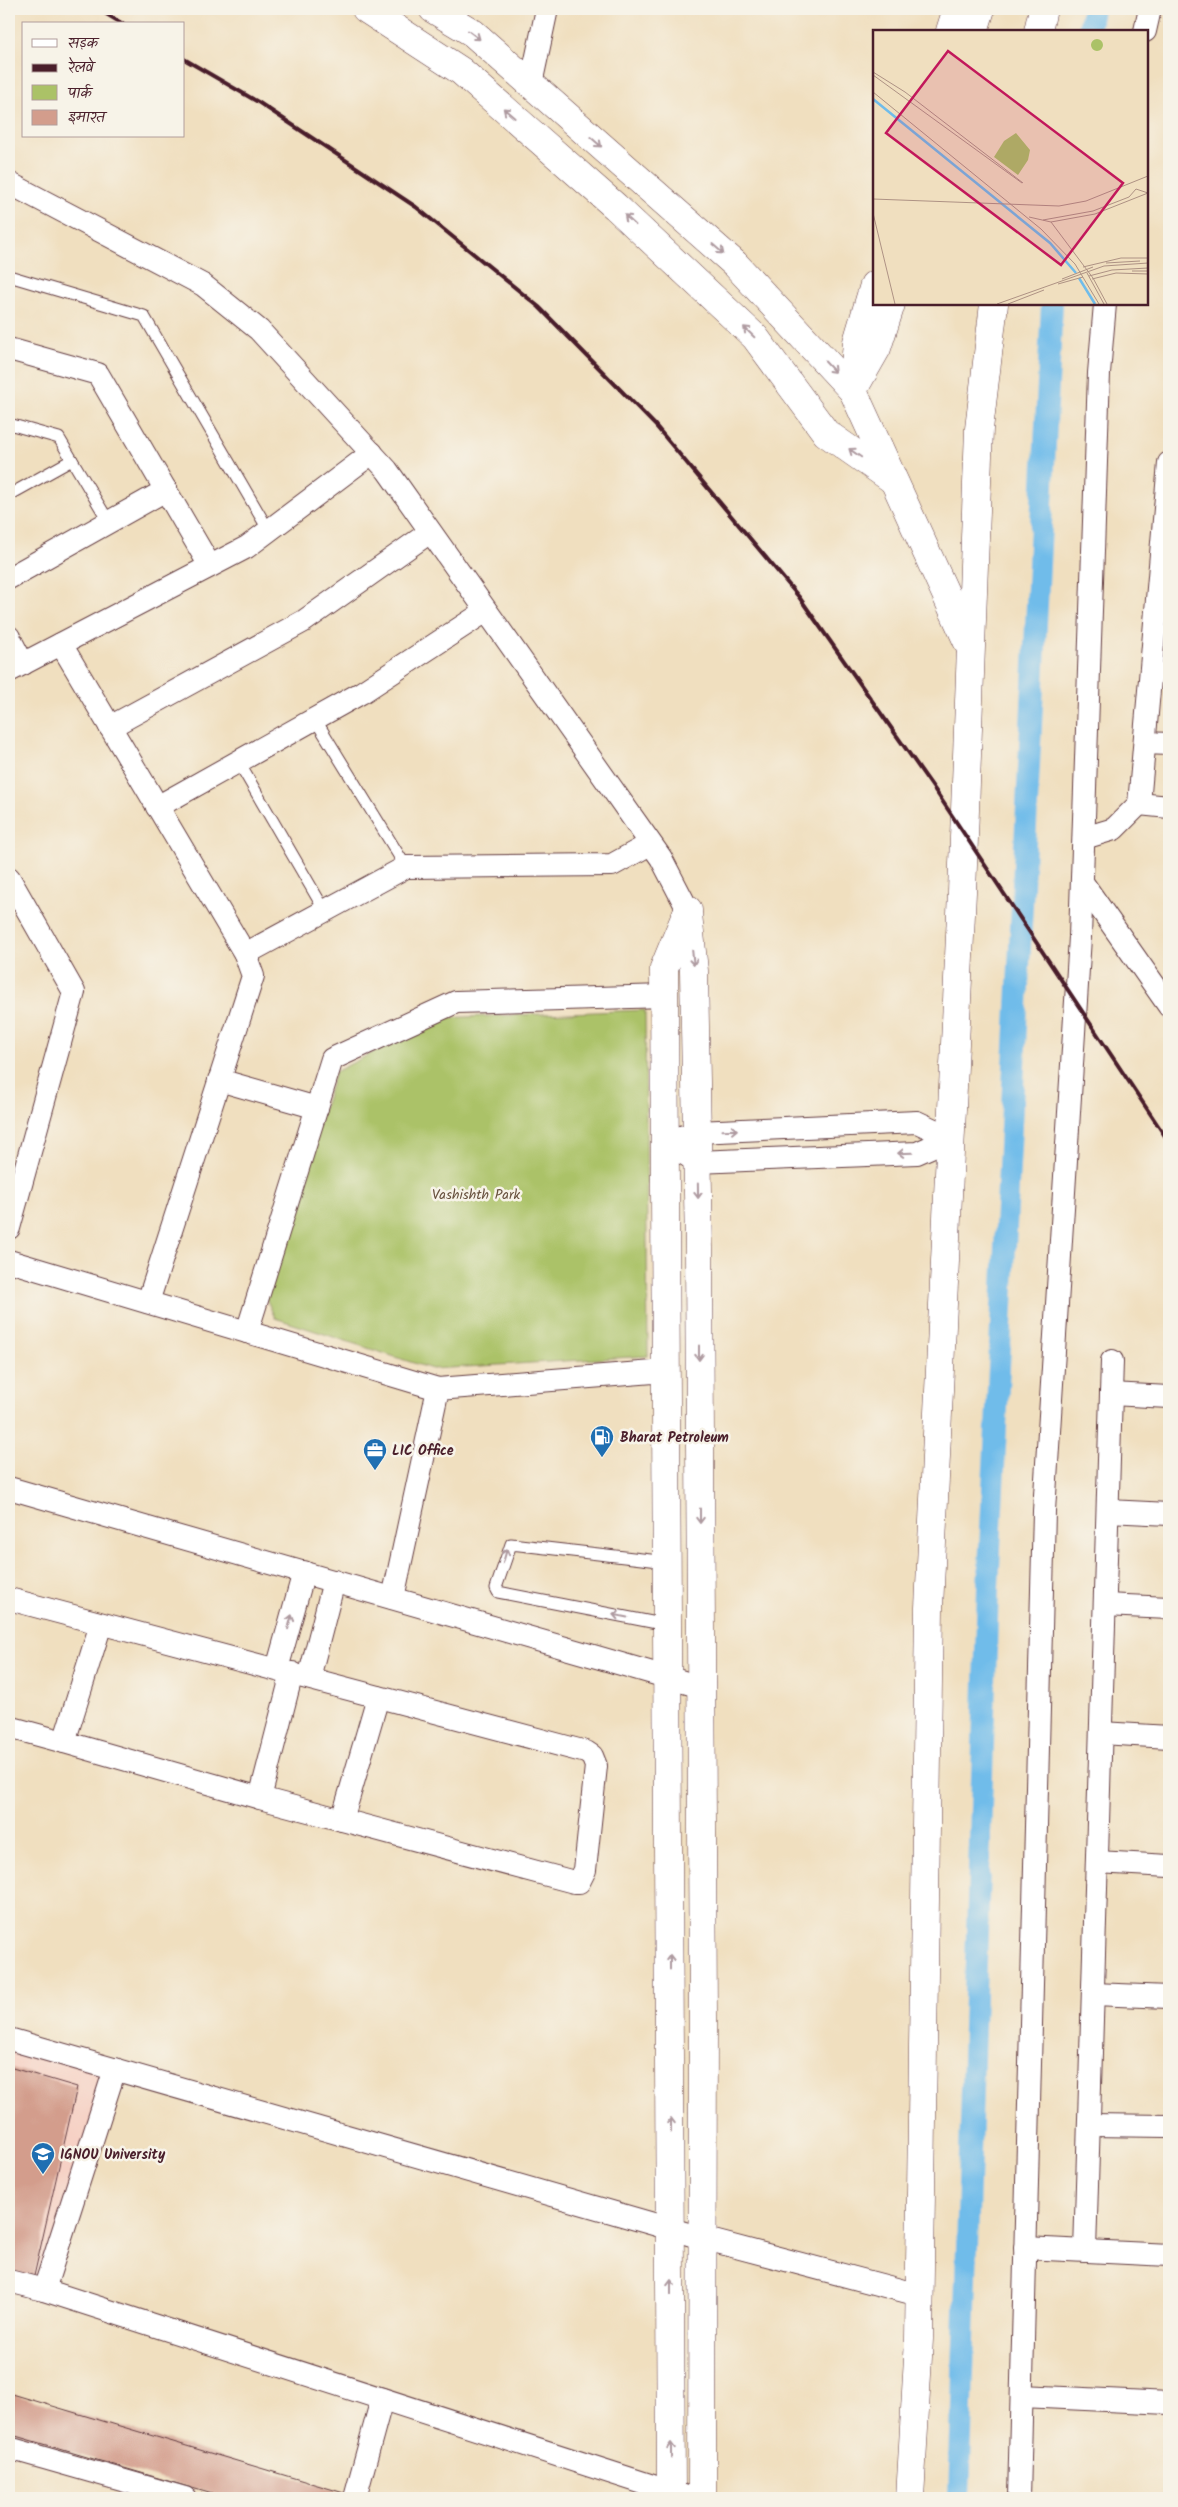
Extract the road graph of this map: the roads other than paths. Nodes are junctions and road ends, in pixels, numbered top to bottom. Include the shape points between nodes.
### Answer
1 (366, 9) edge
2 (433, 9) edge
3 (547, 9) edge
4 (957, 9) edge
5 (981, 9) edge
6 (1043, 9) edge
7 (1150, 9) edge
8 (950, 30) edge
9 (974, 30) edge
10 (1038, 30) edge
11 (1145, 30) edge
12 (531, 84) junction
13 (9, 183) edge
14 (9, 276) edge
15 (873, 288) edge
16 (891, 305) edge
17 (994, 305) edge
18 (1105, 305) edge
19 (9, 349) edge
20 (853, 391) junction
21 (9, 424) edge
22 (372, 453) junction
23 (72, 460) junction
24 (1169, 471) edge
25 (894, 481) junction
26 (166, 490) junction
27 (9, 495) edge
28 (109, 522) junction
29 (269, 531) junction
30 (430, 532) junction
31 (210, 566) junction
32 (9, 578) edge
33 (1163, 607) edge
34 (486, 611) junction
35 (9, 637) edge
36 (61, 644) junction
37 (971, 649) junction
38 (16, 667) edge
39 (315, 719) junction
40 (110, 727) junction
41 (1144, 743) junction
42 (1169, 744) edge
43 (238, 761) junction
44 (1139, 804) junction
45 (157, 807) junction
46 (1169, 807) edge
47 (1084, 838) junction
48 (650, 844) junction
49 (406, 867) junction
50 (9, 878) edge
51 (1082, 882) junction
52 (688, 910) junction
53 (325, 911) junction
54 (245, 954) junction
55 (664, 996) junction
56 (1169, 1006) edge
57 (219, 1080) junction
58 (317, 1108) junction
59 (697, 1132) junction
60 (951, 1138) junction
61 (666, 1142) junction
62 (698, 1162) junction
63 (9, 1228) edge
64 (9, 1261) edge
65 (148, 1302) junction
66 (246, 1332) junction
67 (1112, 1361) dead end
68 (666, 1371) junction
69 (438, 1389) junction
70 (1112, 1394) junction
71 (1169, 1397) edge
72 (9, 1488) edge
73 (1108, 1511) junction
74 (1169, 1514) edge
75 (668, 1562) junction
76 (304, 1572) junction
77 (334, 1581) junction
78 (393, 1598) junction
79 (9, 1599) edge
80 (1105, 1604) junction
81 (1169, 1608) edge
82 (101, 1624) junction
83 (668, 1626) junction
84 (293, 1673) junction
85 (668, 1678) junction
86 (701, 1687) junction
87 (378, 1697) junction
88 (9, 1727) edge
89 (1101, 1733) junction
90 (1169, 1736) edge
91 (64, 1742) junction
92 (260, 1798) junction
93 (342, 1820) junction
94 (1097, 1862) junction
95 (1169, 1866) edge
96 (1093, 1994) junction
97 (1169, 1996) edge
98 (9, 2039) edge
99 (115, 2069) junction
100 (1089, 2125) junction
101 (1169, 2126) edge
102 (671, 2229) junction
103 (702, 2238) junction
104 (1026, 2248) junction
105 (1085, 2251) junction
106 (1169, 2255) edge
107 (9, 2281) edge
108 (44, 2290) junction
109 (919, 2295) junction
110 (1022, 2396) junction
111 (382, 2399) junction
112 (1169, 2404) edge
113 (9, 2448) edge
114 (678, 2496) edge
115 (185, 2498) edge
116 (355, 2498) edge
117 (702, 2498) edge
118 (910, 2498) edge
119 (1019, 2498) edge

25 -> 1 street via 826,433 755,337 616,207 461,71
2 -> 12 street via 473,33
3 - 12 street
4 - 8 street
5 - 9 street
6 - 10 street
7 - 11 street
12 -> 20 street via 735,264
13 - 22 street via 203,285 259,330
14 - 29 lane via 144,316
15 - 20 street via 857,342
16 - 20 street via 877,348
17 - 37 street via 979,429
18 - 47 street via 1099,373
19 - 26 street via 98,374
20 - 25 street
21 - 23 lane via 59,438
22 - 29 street
22 - 30 street
23 - 27 lane
23 - 28 lane
24 - 33 street
25 - 37 street
26 - 28 street
26 - 31 street
28 - 32 street
29 - 31 street via 247,548
30 - 34 street
30 - 40 street via 304,621
31 - 36 street
33 - 41 street
34 - 39 street via 361,693
34 - 48 street
35 - 38 street
36 - 38 street
36 - 40 street
37 - 60 street
39 - 43 street
39 - 49 lane
40 - 45 street
41 - 42 street
41 - 44 street
43 - 45 street
43 - 53 lane
44 - 46 street
44 - 47 street via 1114,829
45 - 54 street
47 - 51 street
48 - 49 street via 612,866
48 - 52 street via 661,858
49 - 53 street
50 - 63 street via 74,992
51 - 56 street
51 - 104 street via 1044,1512
52 - 55 street via 664,968
52 -> 59 street via 694,971
53 - 54 street
54 - 57 street via 253,976
55 - 58 street via 456,1002 332,1058
55 - 61 street
57 - 58 street
57 - 65 street
58 - 66 street
59 -> 60 street via 917,1122
59 - 61 street
59 - 62 street
60 -> 62 street via 917,1153
60 - 109 street via 929,1608
61 - 62 street
61 - 68 street
62 -> 86 street
64 - 65 street
65 - 66 street
66 - 69 street
67 - 70 street
68 - 69 street
68 - 75 street
69 - 78 street
70 - 71 street
70 - 73 street
72 - 76 street
73 - 74 street
73 - 80 street
75 - 83 street
83 -> 75 lane via 498,1592 496,1588 510,1544
76 - 77 street
84 -> 76 street
77 - 78 street
77 - 84 street
78 - 85 street
79 - 82 street
80 - 81 street
80 - 89 street
82 - 84 street
82 - 91 street
83 - 85 street
84 - 87 street
84 - 92 street
85 - 86 street
102 -> 85 street
86 - 103 street
87 - 93 street
87 - 93 street via 592,1756 596,1766 585,1870 579,1882 574,1882
88 - 91 street
89 - 90 street
89 - 94 street
91 - 92 street
92 - 93 street
94 - 95 street
94 - 96 street
96 - 97 street
96 - 100 street
98 - 99 street
99 - 102 street
99 - 108 street
100 - 101 street
100 - 105 street
102 - 103 street
114 -> 102 street
103 - 109 street
103 - 117 street
104 - 105 street
104 - 110 street
105 - 106 street
107 - 108 street
108 - 111 street
109 - 118 street
110 - 112 street
110 - 119 street
111 - 114 street
111 - 116 street
113 - 115 street

